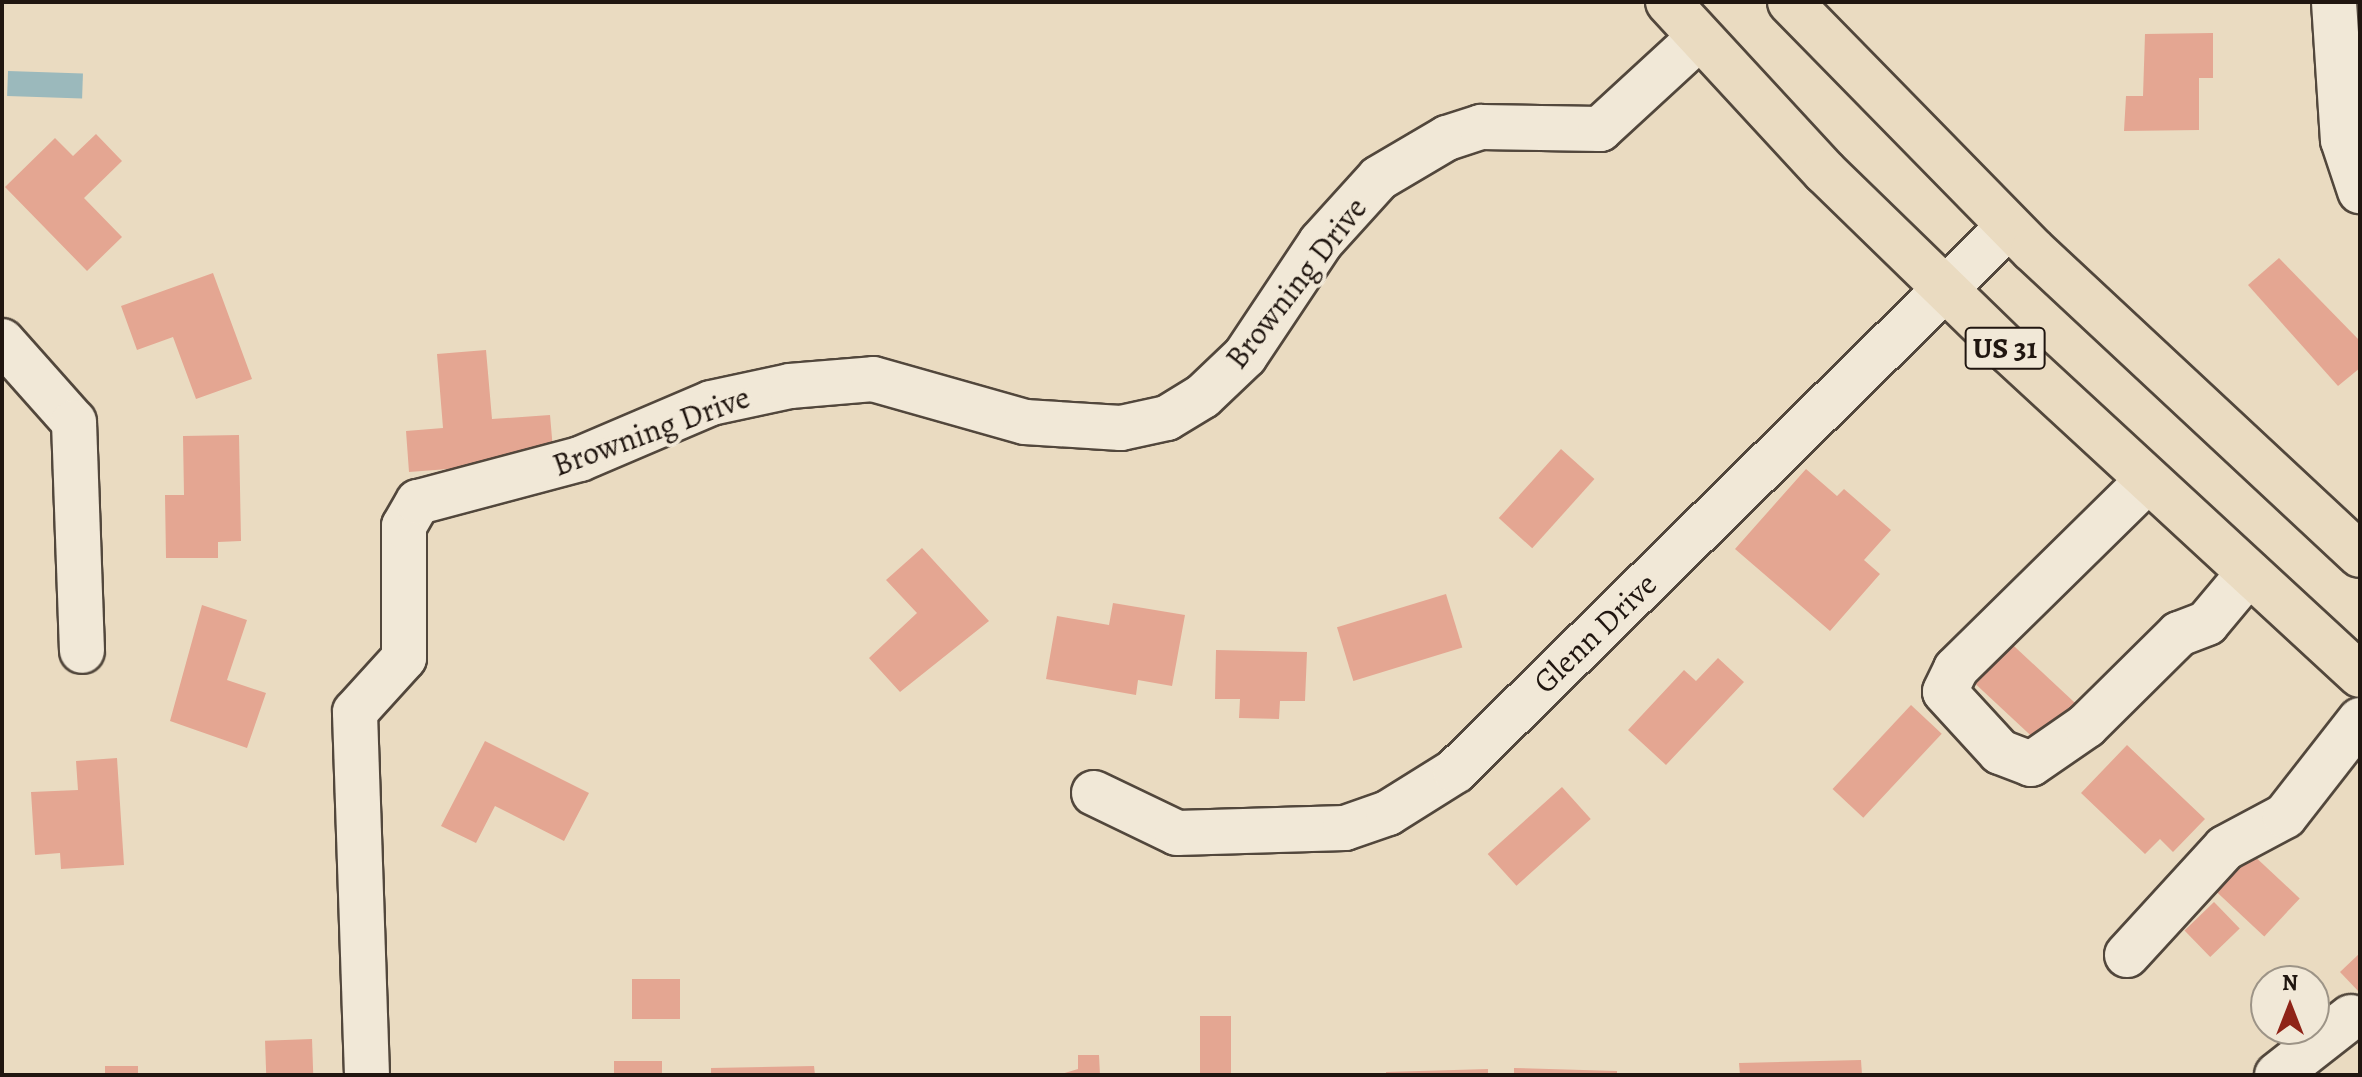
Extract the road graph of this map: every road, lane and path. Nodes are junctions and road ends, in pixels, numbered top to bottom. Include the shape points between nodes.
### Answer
1 (1668, 2) edge
2 (1790, 2) edge
3 (2334, 2) edge
4 (1699, 38) junction
5 (2360, 191) edge
6 (2009, 226) junction
7 (1945, 289) junction
8 (2, 341) edge
9 (2147, 481) junction
10 (2360, 555) edge
11 (2249, 573) junction
12 (82, 651) dead end
13 (2360, 675) edge
14 (2360, 720) edge
15 (1094, 793) dead end
16 (2127, 955) dead end
17 (2351, 1017) dead end
18 (367, 1075) edge
19 (2277, 1075) edge

1 - 4 main road, US 31
2 - 6 main road, US 31
3 - 5 street via 2343,140
4 - 7 main road, US 31
4 - 18 street, Browning Drive via 1600,129 1481,127 1447,138 1379,178 1321,242 1245,356 1203,396 1167,418 1121,428 1025,422 873,379 790,386 711,403 580,459 418,502 404,526 404,658 355,712
6 - 7 street, Glenn Drive
6 - 10 main road, US 31
7 - 9 main road, US 31
7 - 15 street, Glenn Drive via 1455,771 1388,813 1345,828 1177,833
8 - 12 street via 74,422
9 - 11 main road, US 31
9 - 11 street via 1956,669 1945,692 2000,752 2031,764 2086,726 2179,634 2207,623
11 - 13 main road, US 31
14 - 16 street via 2285,816 2225,848
17 - 19 street

